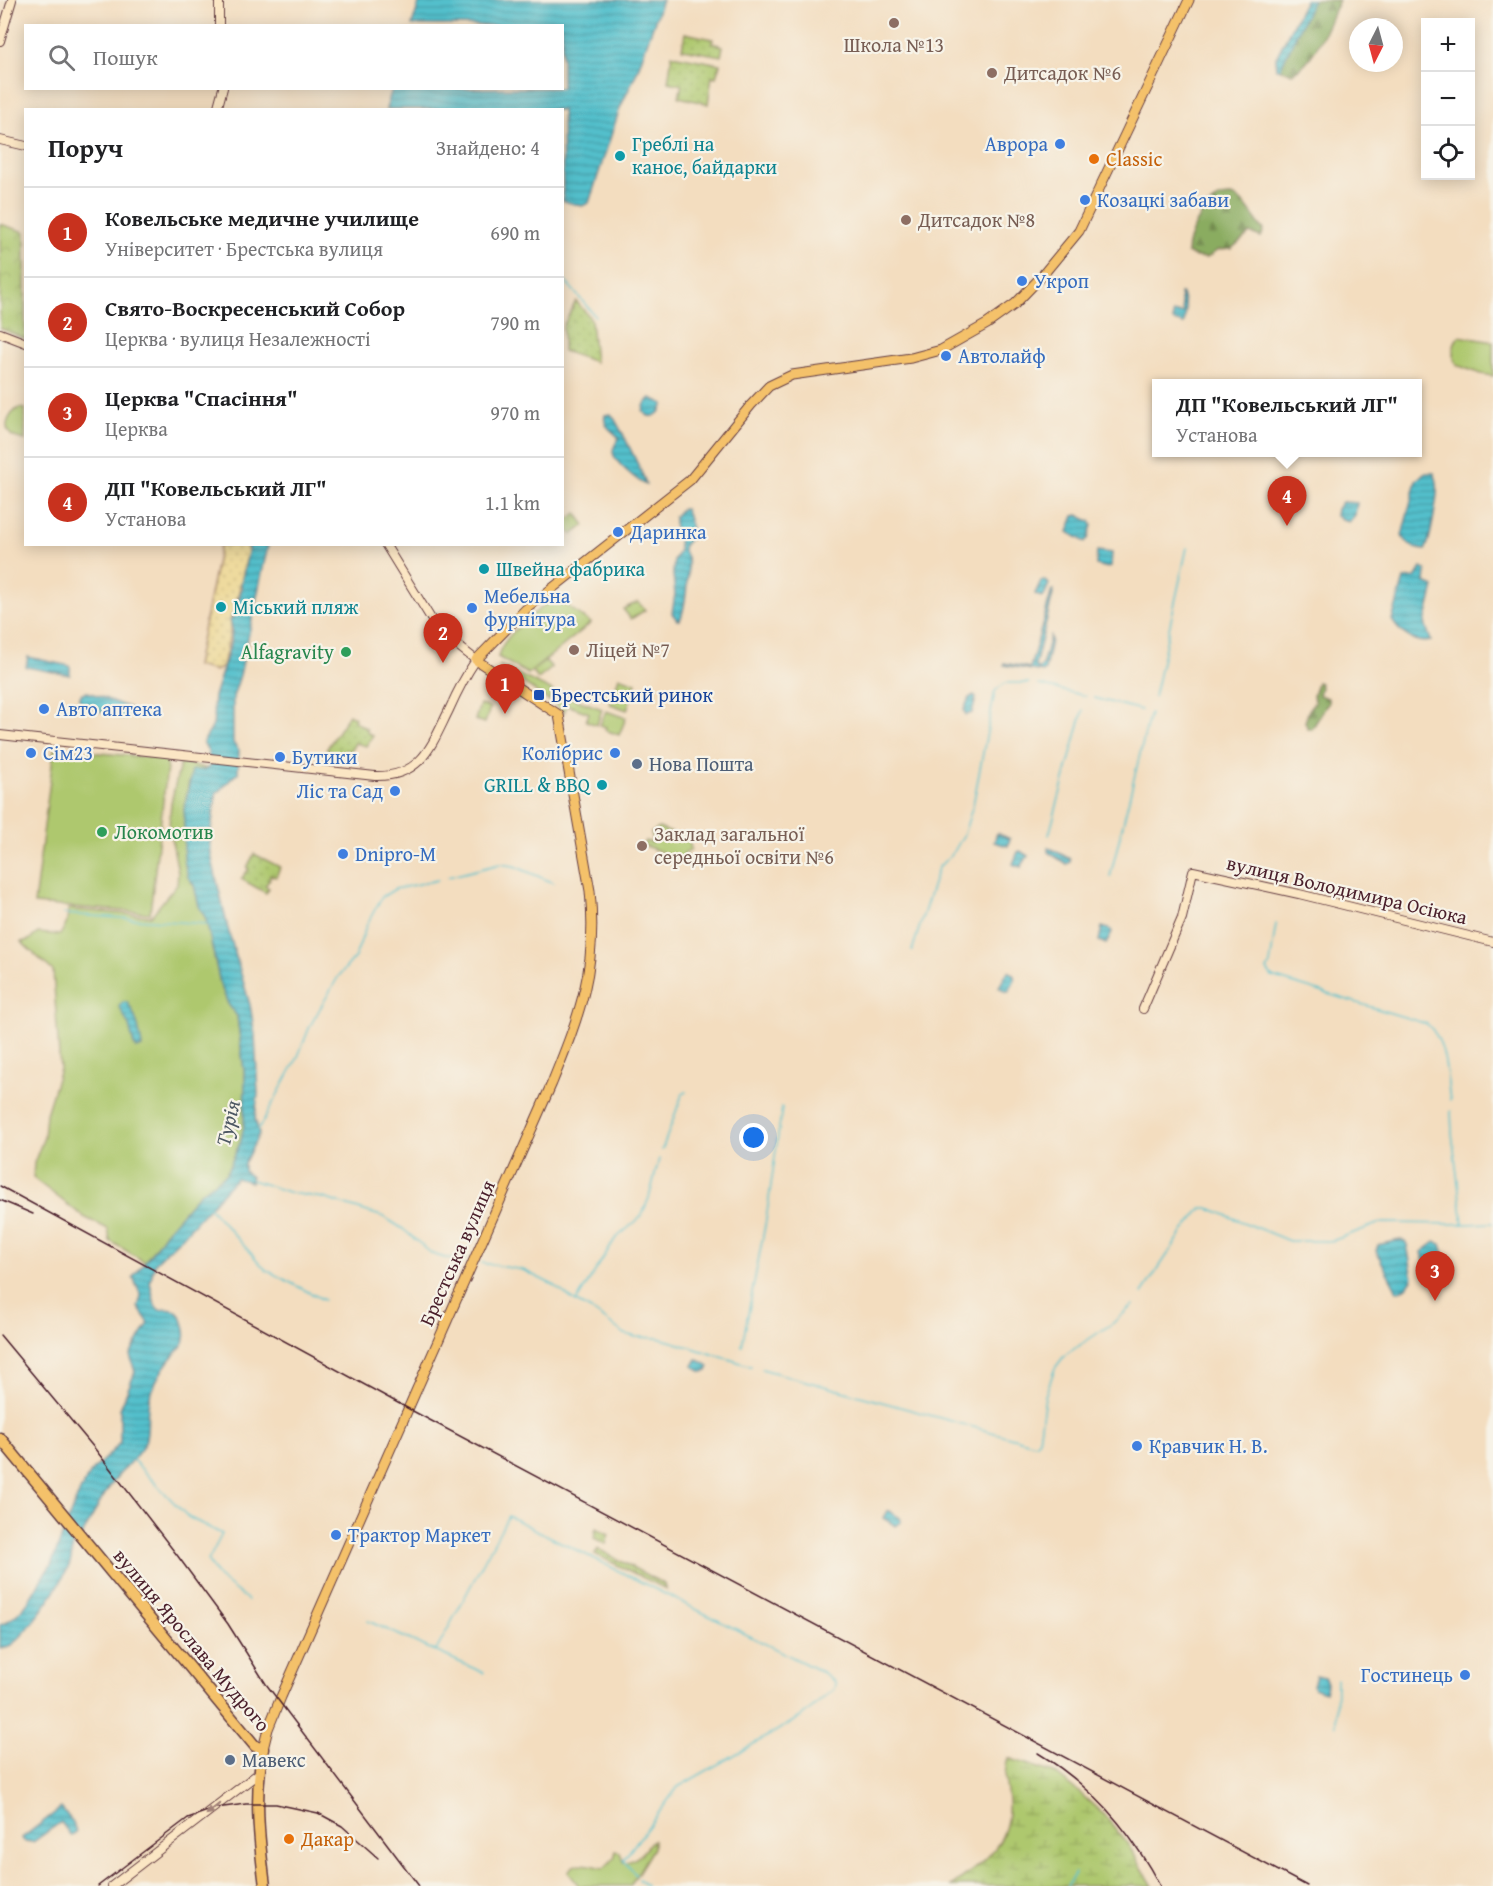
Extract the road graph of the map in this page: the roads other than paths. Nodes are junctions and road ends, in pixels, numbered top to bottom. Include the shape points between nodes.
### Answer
1 (12, 0) edge
2 (219, 0) edge
3 (1189, 0) edge
4 (219, 24) edge
5 (0, 41) edge
6 (222, 90) edge
7 (218, 108) edge
8 (0, 140) edge
9 (24, 146) edge
10 (0, 333) edge
11 (24, 342) edge
12 (386, 546) edge
13 (476, 660) junction
14 (0, 735) edge
15 (1493, 942) edge
16 (1143, 1009) dead end
17 (0, 1438) edge
18 (263, 1749) junction
19 (259, 1773) junction
20 (112, 1886) edge
21 (265, 1886) edge

1 - 5 main road
2 - 4 main road
3 - 13 main road via 1079,231 1015,304 961,340 935,352 792,375 769,386 690,480 526,609
6 - 7 main road
8 - 9 main road
10 - 11 main road
12 - 13 main road via 438,630
13 - 14 main road via 431,748 420,761 389,776
13 - 18 main road, Брестська вулиця via 559,715 590,891 591,962 576,1021 552,1083 281,1697
15 - 16 main road, вулиця Володимира Осіюка via 1193,871 1182,918
17 - 18 highway, вулиця Ярослава Мудрого via 255,1746
18 - 19 highway, Брестська вулиця
19 -> 20 main road
19 - 21 highway, Брестська вулиця via 257,1827

